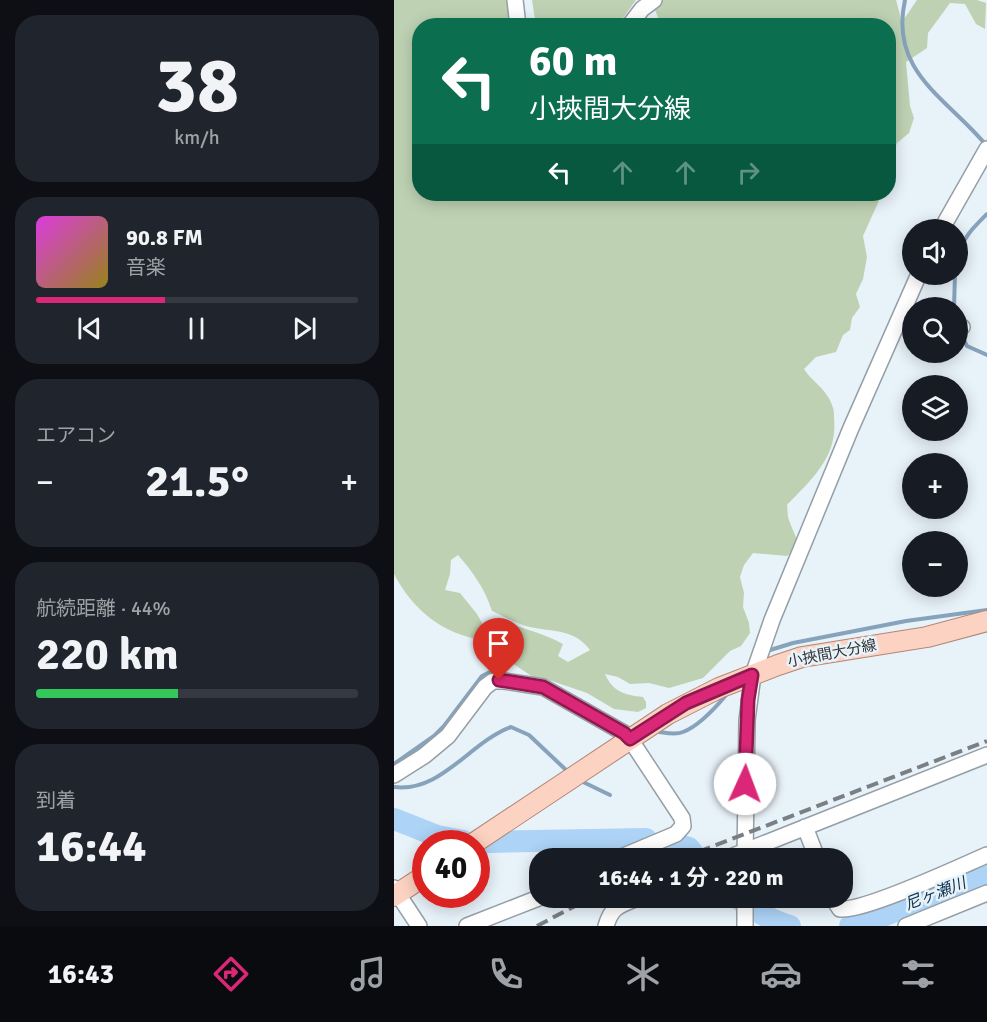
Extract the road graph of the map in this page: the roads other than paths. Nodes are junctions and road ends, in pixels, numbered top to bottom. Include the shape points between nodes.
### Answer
1 (514, 0) edge
2 (654, 0) edge
3 (517, 18) edge
4 (635, 18) edge
5 (986, 149) edge
6 (947, 219) edge
7 (914, 285) edge
8 (986, 621) edge
9 (752, 675) junction
10 (630, 739) junction
11 (986, 755) edge
12 (394, 775) edge
13 (805, 827) junction
14 (490, 832) edge
15 (643, 848) edge
16 (745, 848) edge
17 (760, 848) edge
18 (813, 848) edge
19 (986, 855) edge
20 (412, 883) edge
21 (395, 892) edge
22 (986, 893) edge
23 (529, 902) edge
24 (615, 908) edge
25 (745, 908) edge
26 (853, 908) edge
27 (418, 926) edge
28 (467, 926) edge
29 (606, 926) edge
30 (745, 926) edge
31 (906, 926) edge

1 - 3 street
2 - 4 street
5 - 6 street
7 - 9 street
8 - 9 main road, 小挾間大分線 via 927,637 819,653
9 - 10 main road, 小挾間大分線 via 686,703
9 - 16 street via 747,720
10 - 12 street via 543,687 499,680 485,687 443,740
10 - 14 main road, 小挾間大分線
10 - 15 street via 678,811 683,826 672,836
11 - 13 street
13 - 17 street
13 - 18 street
19 - 26 street
20 - 21 main road
21 - 27 street
22 - 31 street
23 - 28 street
24 - 29 street
25 - 30 street

